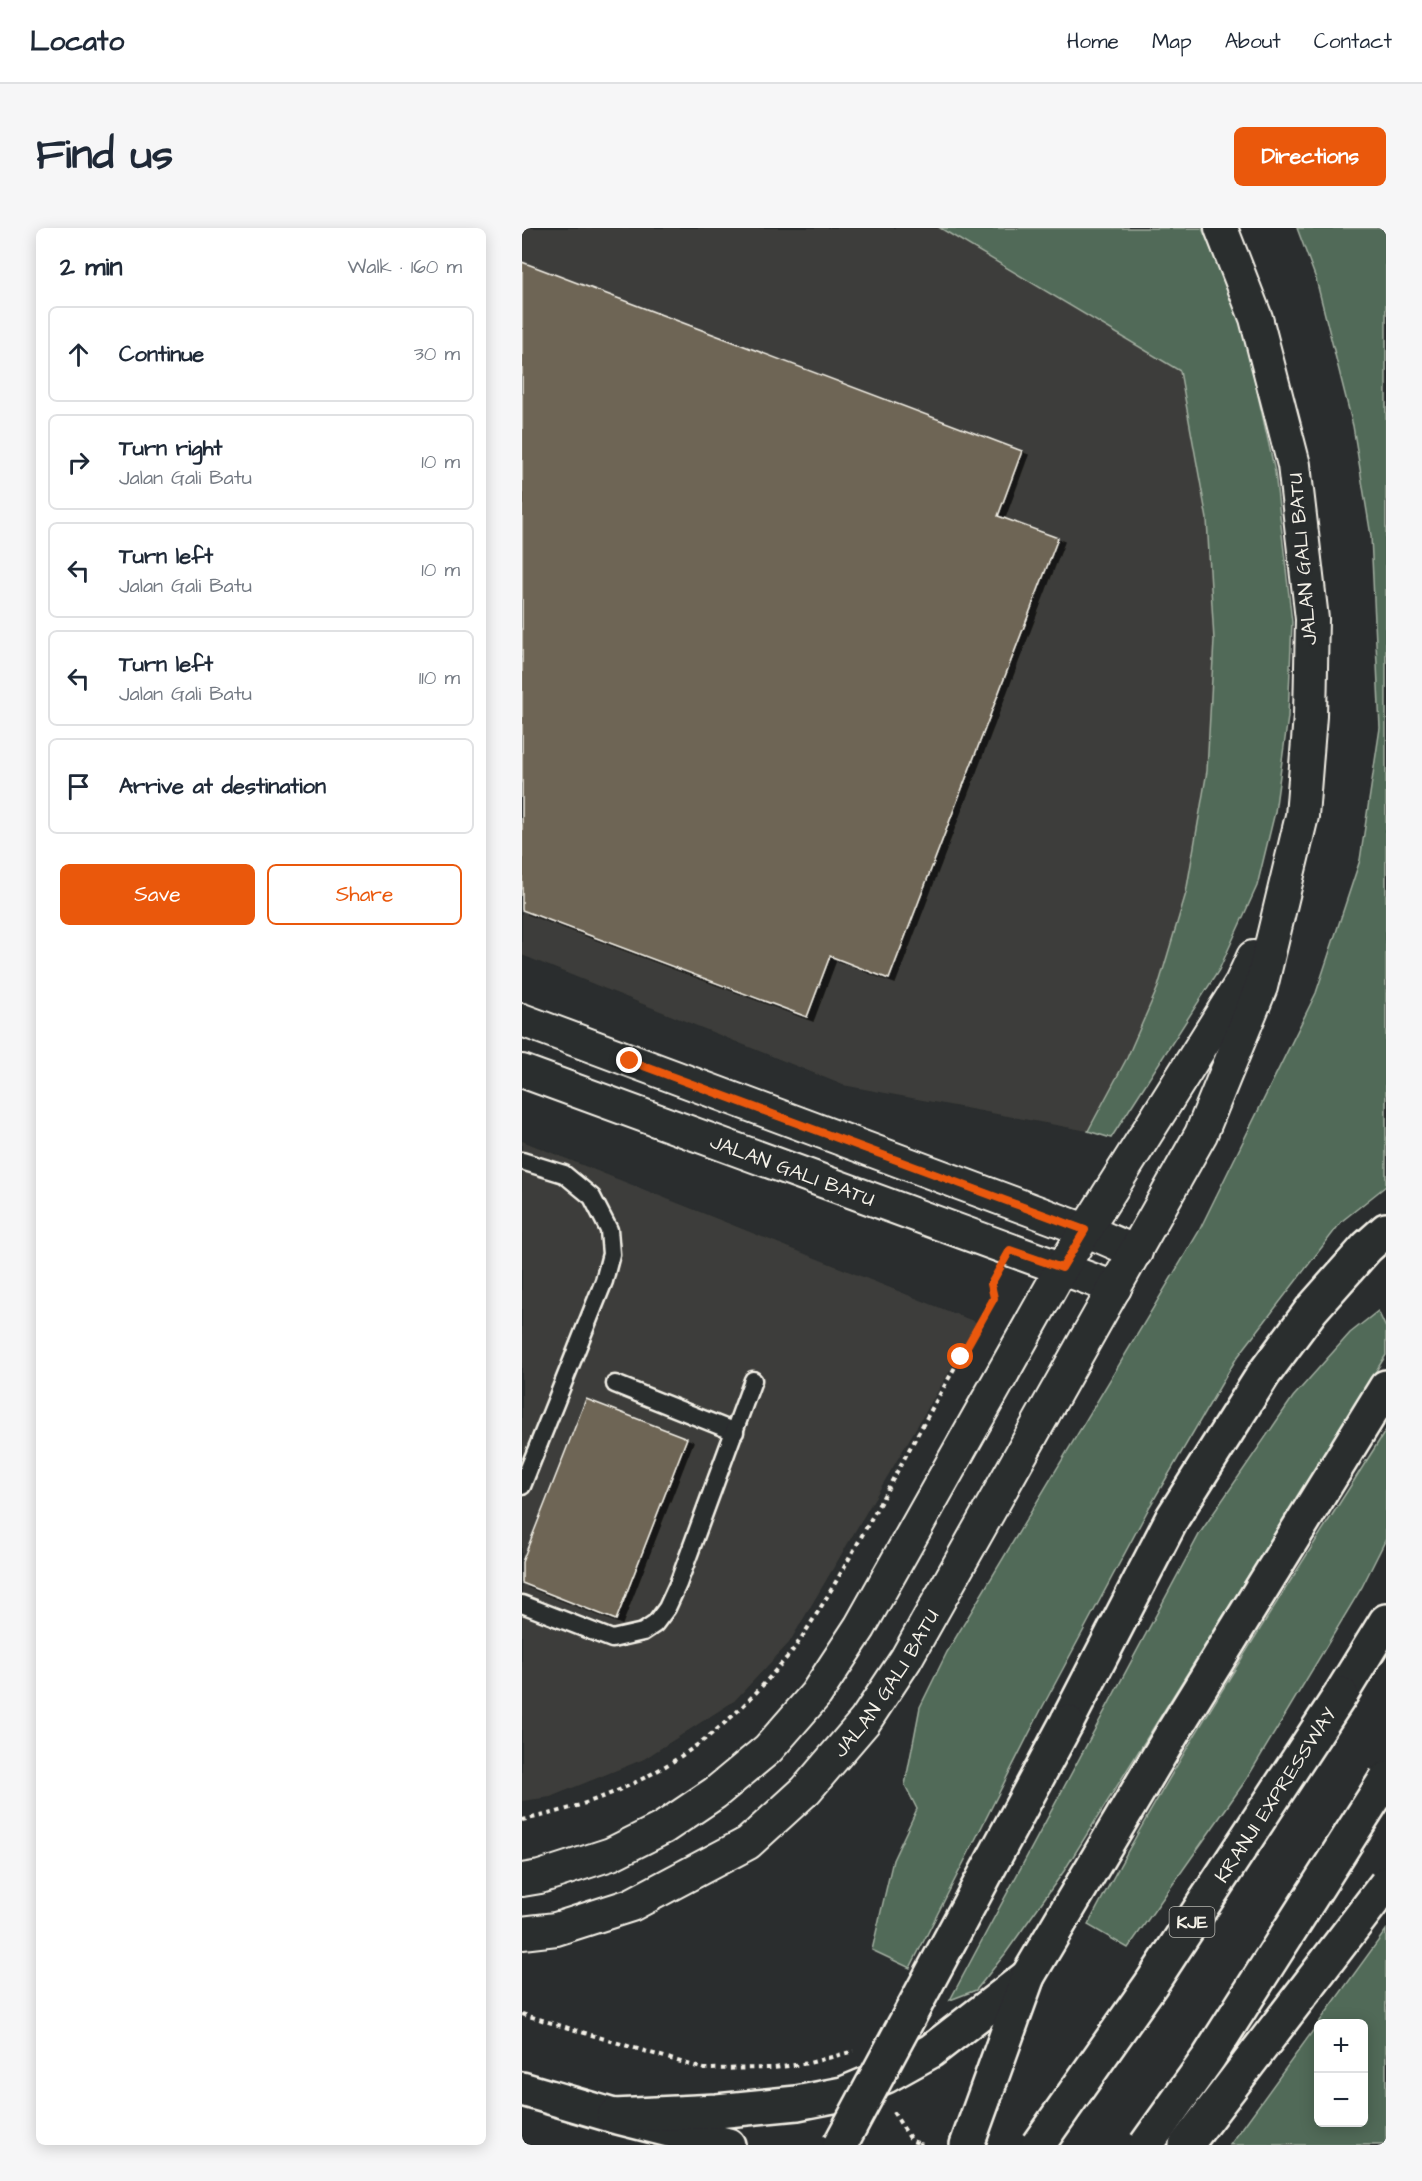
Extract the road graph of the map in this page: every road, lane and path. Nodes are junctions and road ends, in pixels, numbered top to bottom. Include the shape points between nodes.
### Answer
1 (1221, 228) edge
2 (1281, 899) junction
3 (522, 1020) edge
4 (522, 1071) edge
5 (522, 1161) edge
6 (1085, 1230) junction
7 (1386, 1230) edge
8 (1010, 1250) junction
9 (1136, 1252) junction
10 (1062, 1268) junction
11 (1116, 1288) junction
12 (753, 1380) dead end
13 (615, 1384) dead end
14 (1386, 1387) edge
15 (735, 1432) junction
16 (522, 1486) edge
17 (522, 1604) edge
18 (1386, 1621) edge
19 (1386, 1779) edge
20 (522, 1820) edge
21 (522, 1880) edge
22 (1386, 1884) edge
23 (522, 1933) edge
24 (1028, 1976) junction
25 (522, 2014) edge
26 (855, 2051) dead end
27 (522, 2089) edge
28 (893, 2111) dead end
29 (614, 2116) junction
30 (918, 2144) edge
31 (728, 2145) edge
32 (840, 2145) edge
33 (926, 2145) edge
34 (967, 2145) edge
35 (1038, 2145) edge
36 (1146, 2145) edge
37 (1186, 2145) edge

1 - 2 street, JALAN GALI BATU via 1256,318 1294,465 1312,619 1302,816
2 - 6 street, JALAN GALI BATU via 1241,983
2 - 9 street, JALAN GALI BATU via 1261,987 1201,1134
3 - 6 street
4 - 8 street, JALAN GALI BATU
5 - 16 lane via 564,1174 592,1197 609,1230 611,1254 604,1281
6 - 9 street
6 - 10 street, JALAN GALI BATU
7 - 32 main road, bridge via 1312,1309 1263,1375 1173,1517
8 - 10 street, JALAN GALI BATU
8 - 20 path via 991,1284 994,1298 795,1648 744,1707 656,1773 604,1798 556,1814
9 - 11 street, JALAN GALI BATU
10 - 11 street, JALAN GALI BATU
10 - 21 street, JALAN GALI BATU via 860,1627 816,1694 768,1749 715,1793 663,1828 611,1854
11 - 23 street, JALAN GALI BATU via 906,1659 865,1721 806,1790 748,1843 649,1896 556,1929
12 - 15 lane
13 - 15 lane
14 - 24 main road
15 - 17 lane via 678,1584 655,1624 643,1632 612,1639
18 - 35 main road, KRANJI EXPRESSWAY / KJE, bridge via 1151,1984
19 - 36 main road, bridge via 1209,2057
22 - 37 main road, bridge
24 - 29 main road via 931,2051 843,2094 717,2111
24 - 34 main road
25 - 26 path via 704,2069 774,2068
27 - 29 main road
28 - 30 path
29 - 31 main road
30 - 33 path

